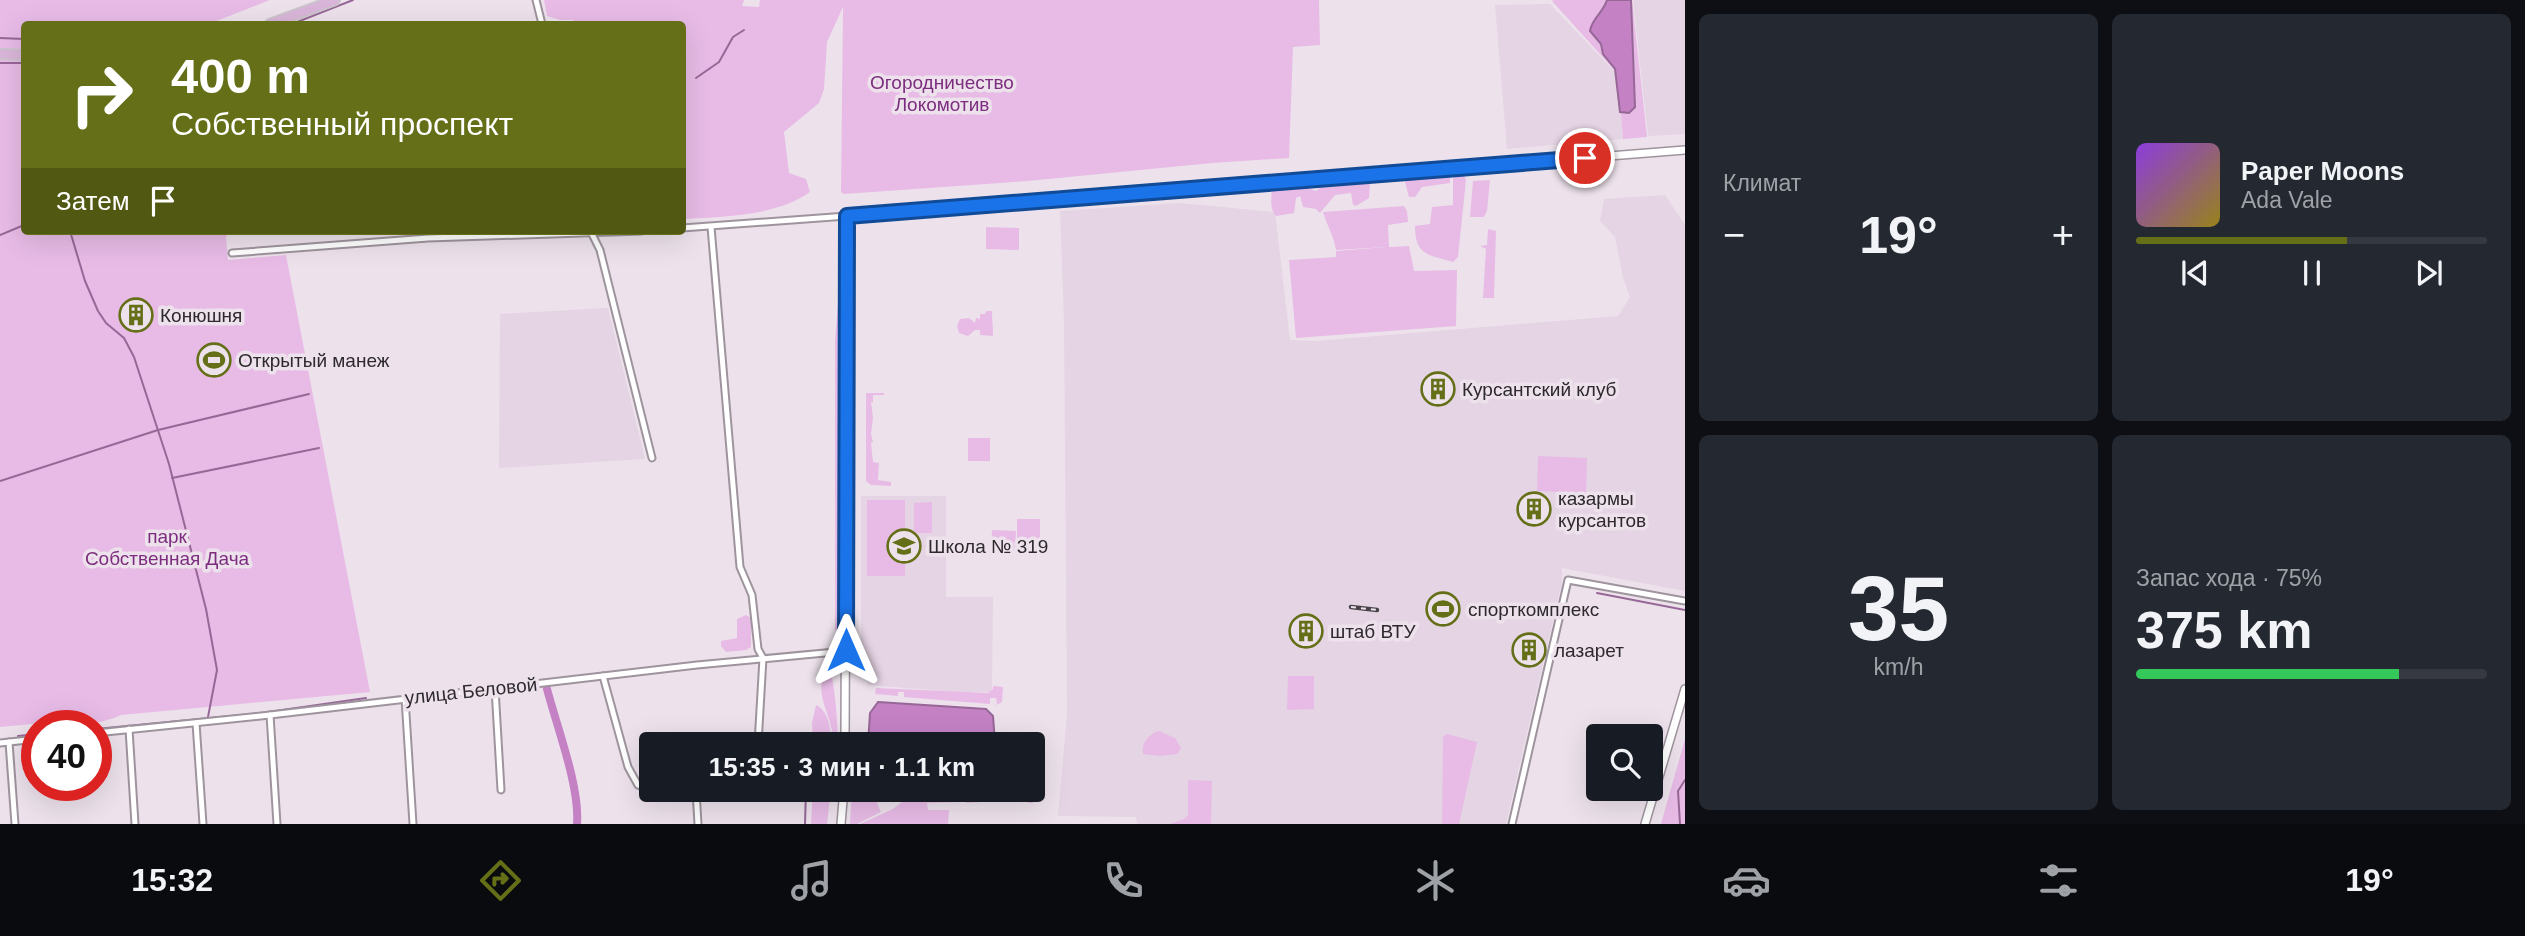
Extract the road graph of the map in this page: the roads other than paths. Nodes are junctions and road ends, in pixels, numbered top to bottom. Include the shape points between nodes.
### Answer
1 (335, 0) edge
2 (536, 0) edge
3 (278, 21) edge
4 (541, 21) edge
5 (0, 54) edge
6 (21, 55) edge
7 (1685, 150) edge
8 (847, 216) junction
9 (710, 226) junction
10 (686, 228) edge
11 (510, 235) edge
12 (592, 235) edge
13 (232, 253) dead end
14 (652, 457) dead end
15 (1685, 601) edge
16 (846, 650) junction
17 (762, 658) junction
18 (603, 676) junction
19 (495, 688) junction
20 (1685, 689) edge
21 (405, 698) junction
22 (270, 715) junction
23 (196, 723) junction
24 (129, 729) junction
25 (112, 731) edge
26 (759, 732) edge
27 (845, 732) edge
28 (21, 741) edge
29 (9, 742) junction
30 (0, 743) edge
31 (639, 785) edge
32 (501, 790) dead end
33 (697, 802) edge
34 (843, 802) edge
35 (15, 824) edge
36 (135, 824) edge
37 (204, 824) edge
38 (277, 824) edge
39 (413, 824) edge
40 (698, 824) edge
41 (841, 824) edge
42 (1512, 824) edge
43 (1645, 824) edge

1 - 3 main road
2 - 4 street
5 - 6 main road
7 - 8 street
8 - 9 street
8 - 16 street
9 - 10 street
9 - 17 street via 740,567 752,595
11 - 13 street
12 - 14 street
15 - 42 street via 1568,580
16 - 17 street, улица Беловой
16 - 27 street
17 - 18 street, улица Беловой
17 - 26 street
18 - 19 street, улица Беловой
18 - 31 street via 628,767
19 - 21 street, улица Беловой
19 - 32 street
20 - 43 street
21 - 22 street, улица Беловой
21 - 39 street
22 - 23 street, улица Беловой
22 - 38 street
23 - 24 street, улица Беловой
23 - 37 street
24 - 25 street, улица Беловой
24 - 36 street
28 - 29 street
29 - 30 street
29 - 35 street
33 - 40 street
34 - 41 street

